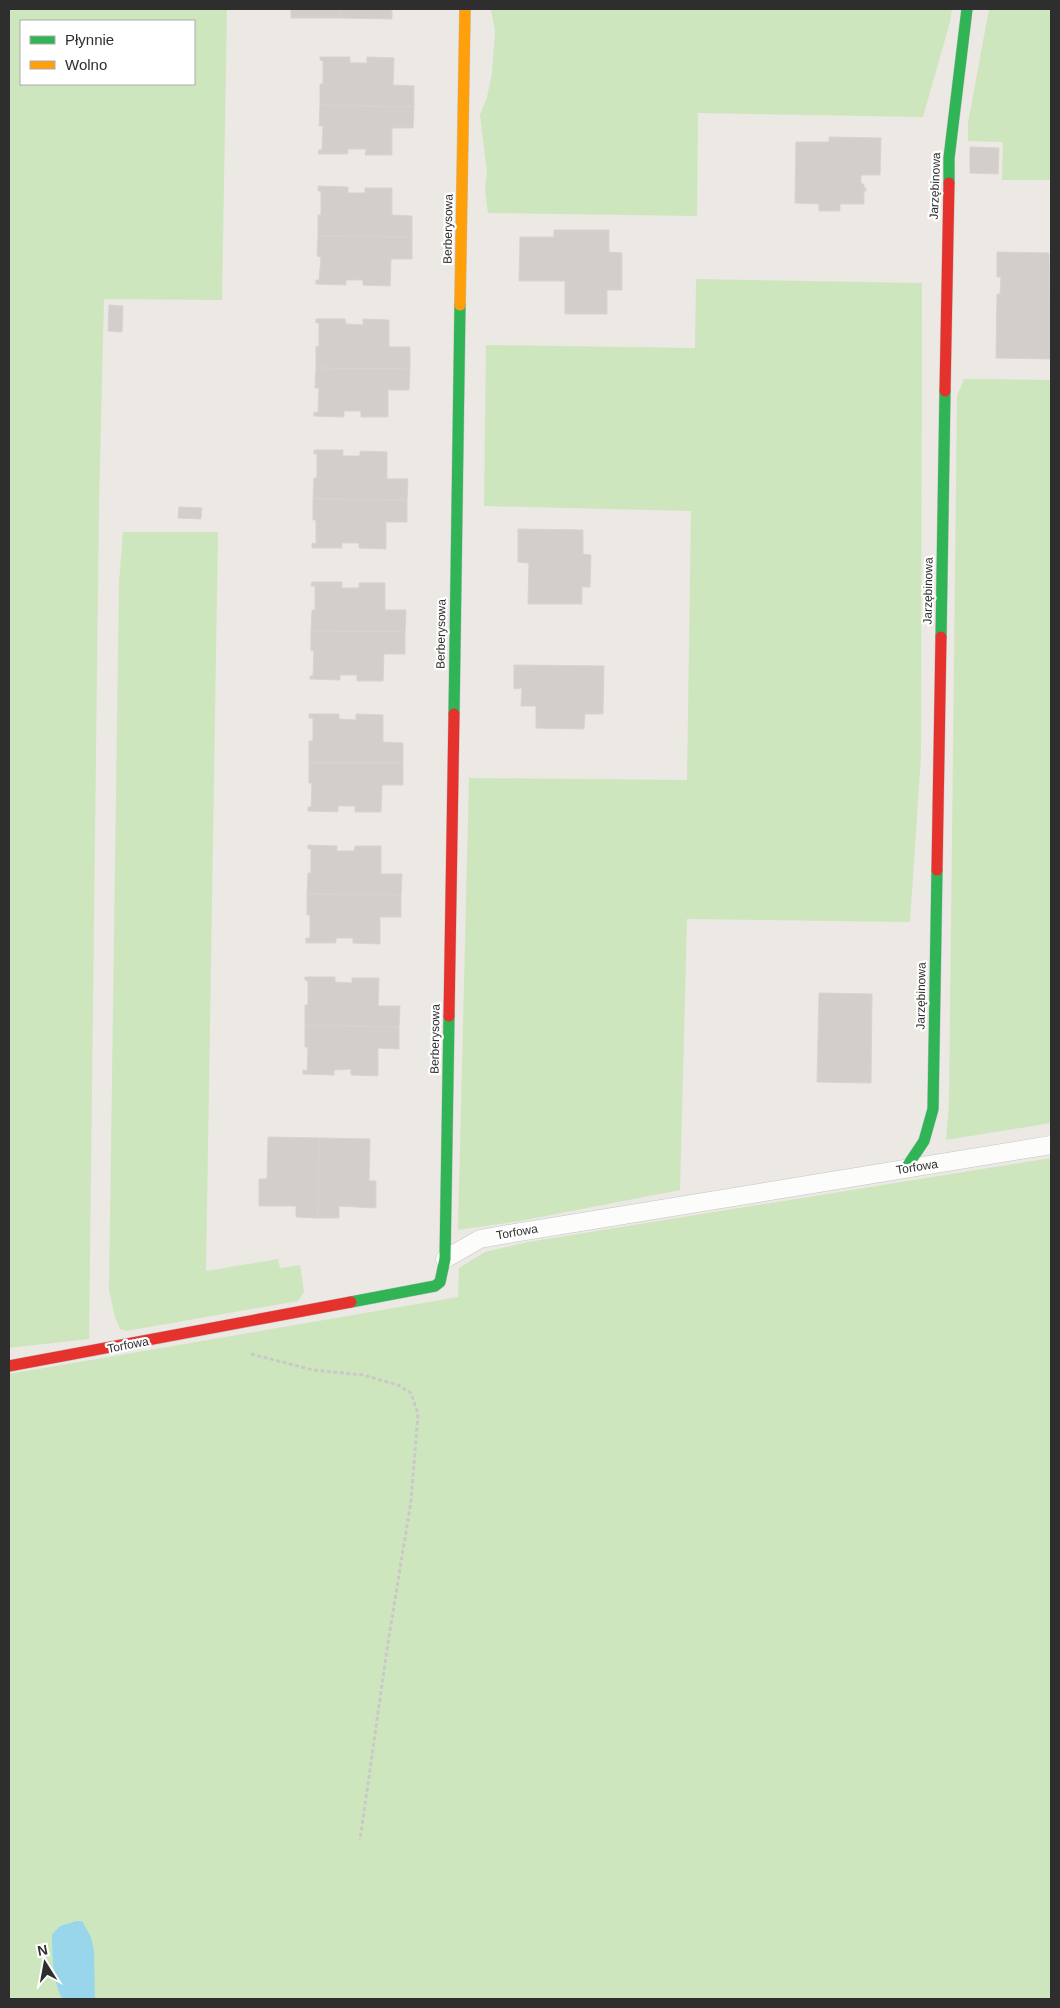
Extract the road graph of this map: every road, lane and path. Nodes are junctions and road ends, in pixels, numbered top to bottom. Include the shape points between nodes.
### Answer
1 (466, 9) edge
2 (967, 9) edge
3 (1051, 1145) edge
4 (906, 1168) junction
5 (445, 1259) junction
6 (228, 1326) junction
7 (9, 1366) edge
8 (360, 1840) dead end

1 - 5 street, Berberysowa
2 - 4 street, Jarzębinowa via 949,158 933,1109 925,1141 919,1154
3 - 4 lane, Torfowa
4 - 5 lane, Torfowa via 480,1239
5 - 6 street, Torfowa via 440,1282 435,1286
6 - 7 street, Torfowa
6 - 8 path via 233,1340 255,1356 313,1370 364,1375 398,1385 412,1393 418,1414 411,1501

